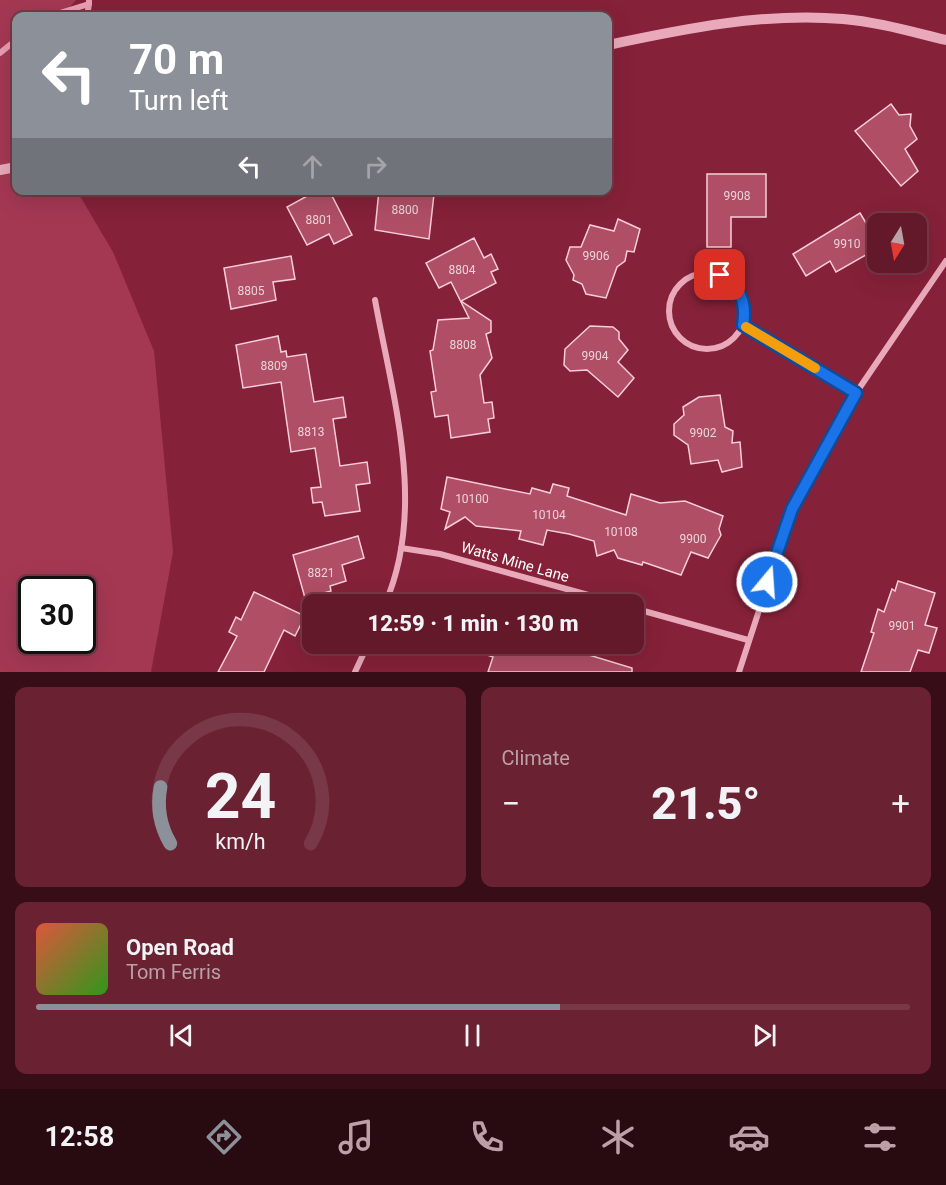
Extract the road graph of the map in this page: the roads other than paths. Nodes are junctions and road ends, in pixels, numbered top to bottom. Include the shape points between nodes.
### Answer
1 (946, 40) edge
2 (612, 44) edge
3 (946, 261) edge
4 (375, 300) dead end
5 (743, 325) junction
6 (856, 393) junction
7 (401, 548) junction
8 (390, 594) edge
9 (585, 594) edge
10 (644, 611) edge
11 (748, 640) junction
12 (363, 654) edge
13 (355, 672) edge
14 (739, 672) edge

1 - 2 street via 842,19 754,20 688,28
3 - 6 street
4 - 7 street via 402,447 406,509
5 - 5 street via 744,307 739,290 720,275 696,274 677,287 670,298 671,325 678,336 700,349 726,345
5 - 6 street
6 - 11 street via 792,509
7 - 8 street
7 - 9 street, Watts Mine Lane via 440,554
10 - 11 street
11 - 14 street
12 - 13 street

